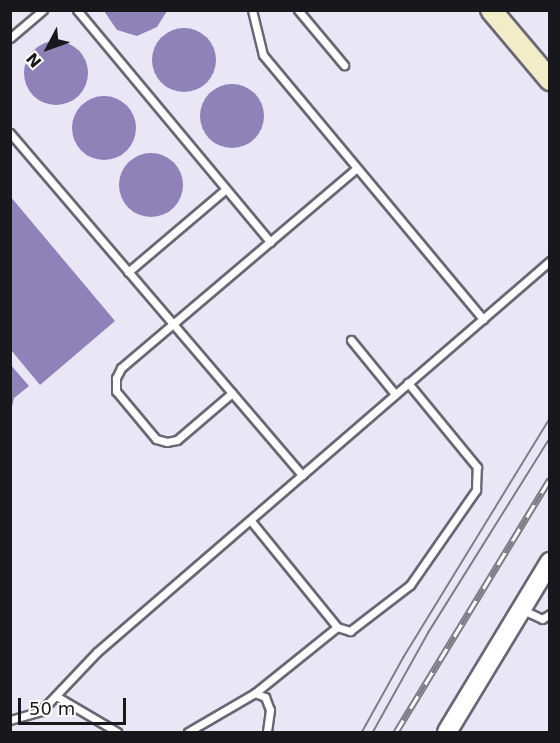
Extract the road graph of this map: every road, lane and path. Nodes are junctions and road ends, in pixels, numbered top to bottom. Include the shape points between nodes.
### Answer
1 (43, 10) edge
2 (77, 10) edge
3 (252, 10) edge
4 (297, 10) edge
5 (491, 10) edge
6 (10, 38) edge
7 (344, 65) dead end
8 (549, 80) edge
9 (10, 133) edge
10 (357, 168) junction
11 (226, 189) junction
12 (270, 242) junction
13 (549, 261) edge
14 (128, 272) junction
15 (483, 319) junction
16 (172, 324) junction
17 (351, 340) dead end
18 (408, 383) junction
19 (232, 393) junction
20 (395, 394) junction
21 (302, 475) junction
22 (251, 521) junction
23 (549, 562) edge
24 (521, 609) junction
25 (549, 614) edge
26 (337, 627) junction
27 (255, 693) junction
28 (56, 696) junction
29 (10, 720) edge
30 (117, 732) edge
31 (188, 732) edge
32 (267, 732) edge
33 (450, 732) edge

1 - 6 lane
2 - 11 lane
3 - 10 lane via 263,55
4 - 7 lane
5 - 8 main road
9 - 14 lane
10 - 12 lane
10 - 15 lane
11 - 12 lane
11 - 14 lane
12 - 16 lane
13 - 15 lane
14 - 16 lane
15 - 18 lane
16 - 19 lane
16 - 19 lane via 121,368 116,378 116,391 156,439 177,440
17 - 20 lane
18 - 20 lane
18 - 26 lane via 477,467 476,490 410,585 350,631
19 - 21 lane
20 - 21 lane
21 - 22 lane
22 - 26 lane
22 - 28 lane via 83,665
23 - 24 street
24 - 25 lane via 542,619
24 - 33 street
26 - 27 lane
27 - 31 lane
27 - 32 lane via 265,697 270,710
28 - 29 lane via 41,711
28 - 30 lane

